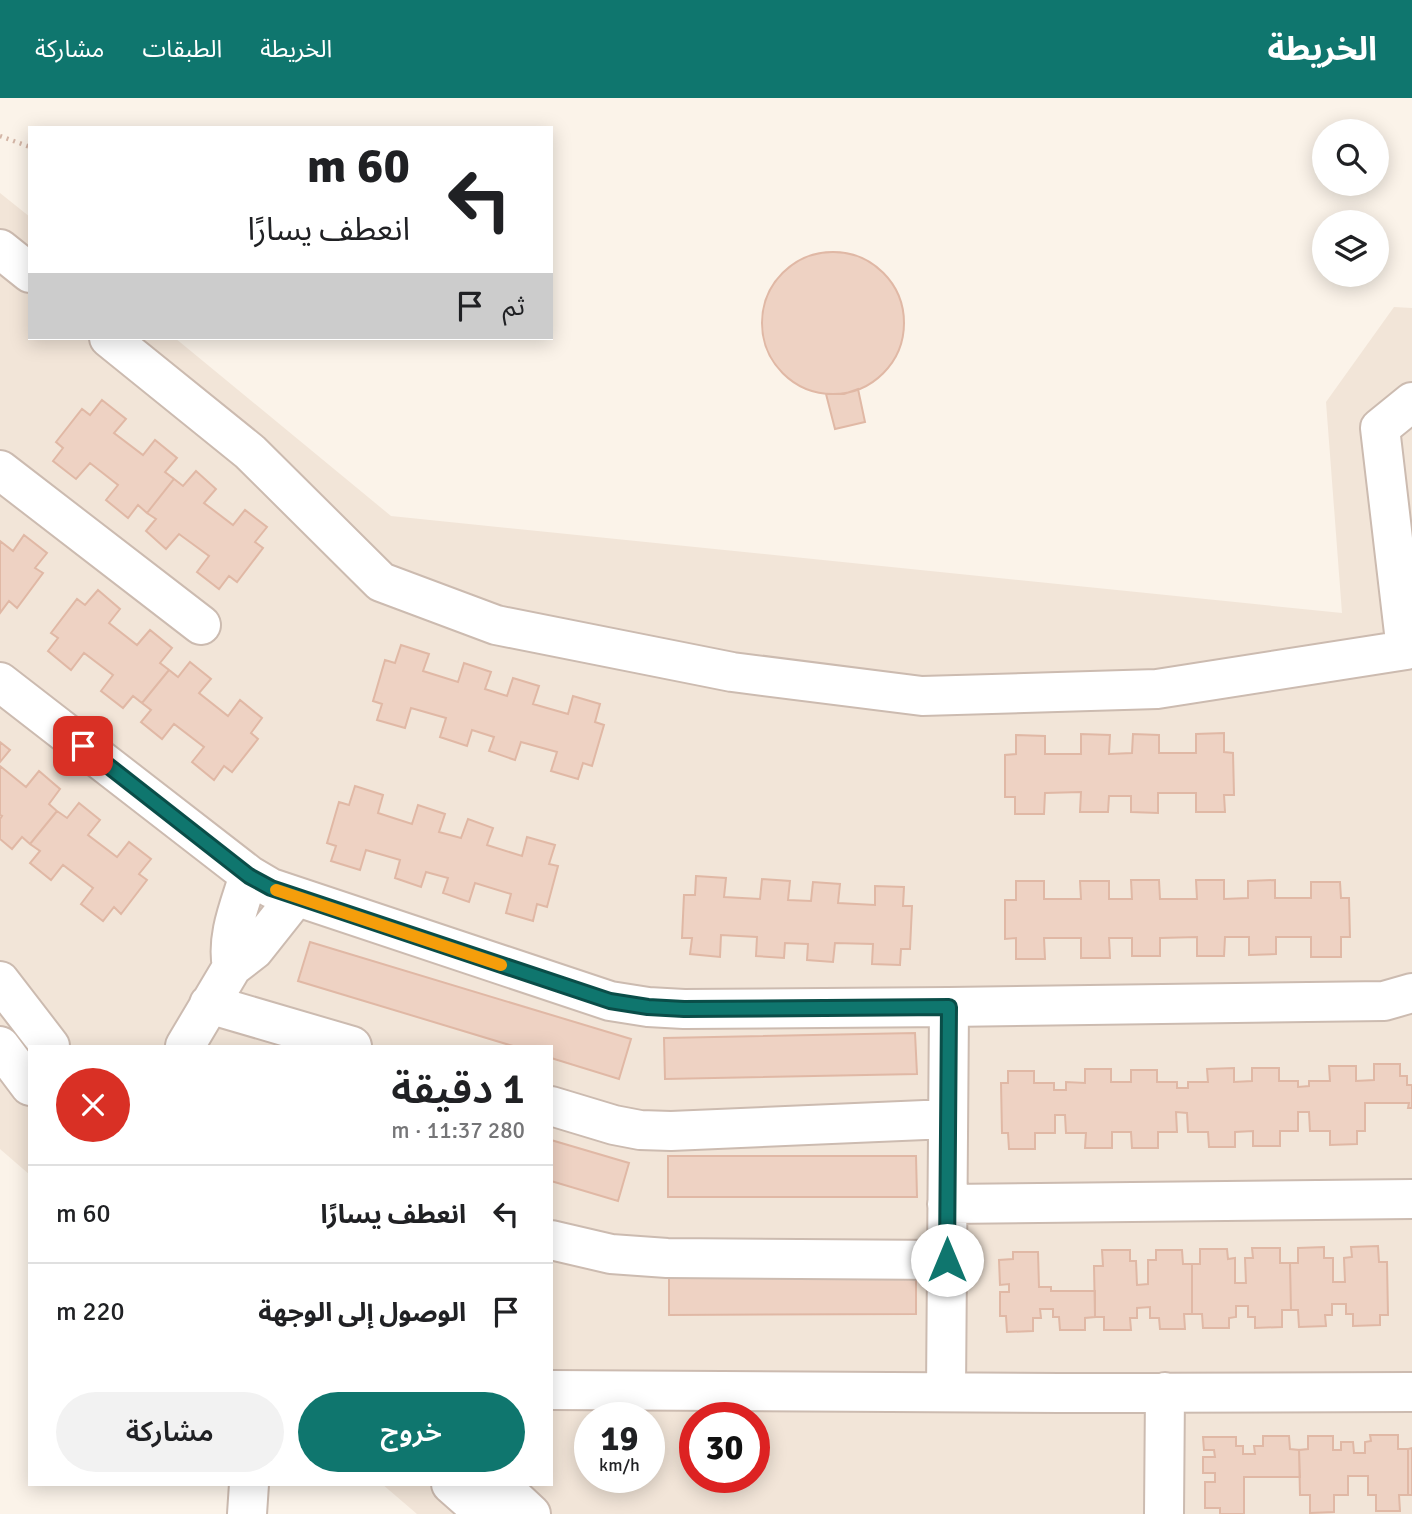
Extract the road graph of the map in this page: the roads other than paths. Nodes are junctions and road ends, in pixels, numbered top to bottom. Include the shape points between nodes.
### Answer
1 (0, 249) edge
2 (28, 271) edge
3 (111, 340) edge
4 (1412, 402) edge
5 (0, 470) edge
6 (201, 625) dead end
7 (0, 681) edge
8 (249, 876) junction
9 (296, 897) junction
10 (232, 967) junction
11 (0, 981) edge
12 (1412, 993) edge
13 (209, 1003) junction
14 (949, 1007) junction
15 (49, 1045) edge
16 (186, 1045) edge
17 (349, 1045) edge
18 (0, 1046) edge
19 (28, 1083) edge
20 (553, 1107) edge
21 (948, 1119) junction
22 (1412, 1199) edge
23 (947, 1205) junction
24 (553, 1240) edge
25 (947, 1260) junction
26 (553, 1390) edge
27 (946, 1392) junction
28 (1165, 1392) junction
29 (1412, 1392) edge
30 (249, 1486) edge
31 (454, 1486) edge
32 (501, 1486) edge
33 (247, 1514) edge
34 (485, 1514) edge
35 (531, 1514) edge
36 (1164, 1514) edge

1 - 2 street
3 - 4 street via 250,452 381,582 496,625 732,672 922,696 1157,689 1406,650 1380,428
5 - 6 street
7 - 8 street
8 - 9 street
8 - 10 street via 230,940
9 - 10 street via 254,950
9 - 14 street via 610,1001 684,1009
10 - 13 street
11 - 15 street
12 - 14 street via 1384,1001
13 - 16 street
13 - 17 street
14 - 21 street
18 - 19 street
20 - 21 street via 614,1125 671,1132
21 - 23 street
22 - 23 street
23 - 25 street
24 - 25 street via 611,1254 667,1258
25 - 27 street
26 - 27 street
27 - 28 street
28 - 29 street
28 - 36 street
30 - 33 street
31 - 34 street
32 - 35 street

